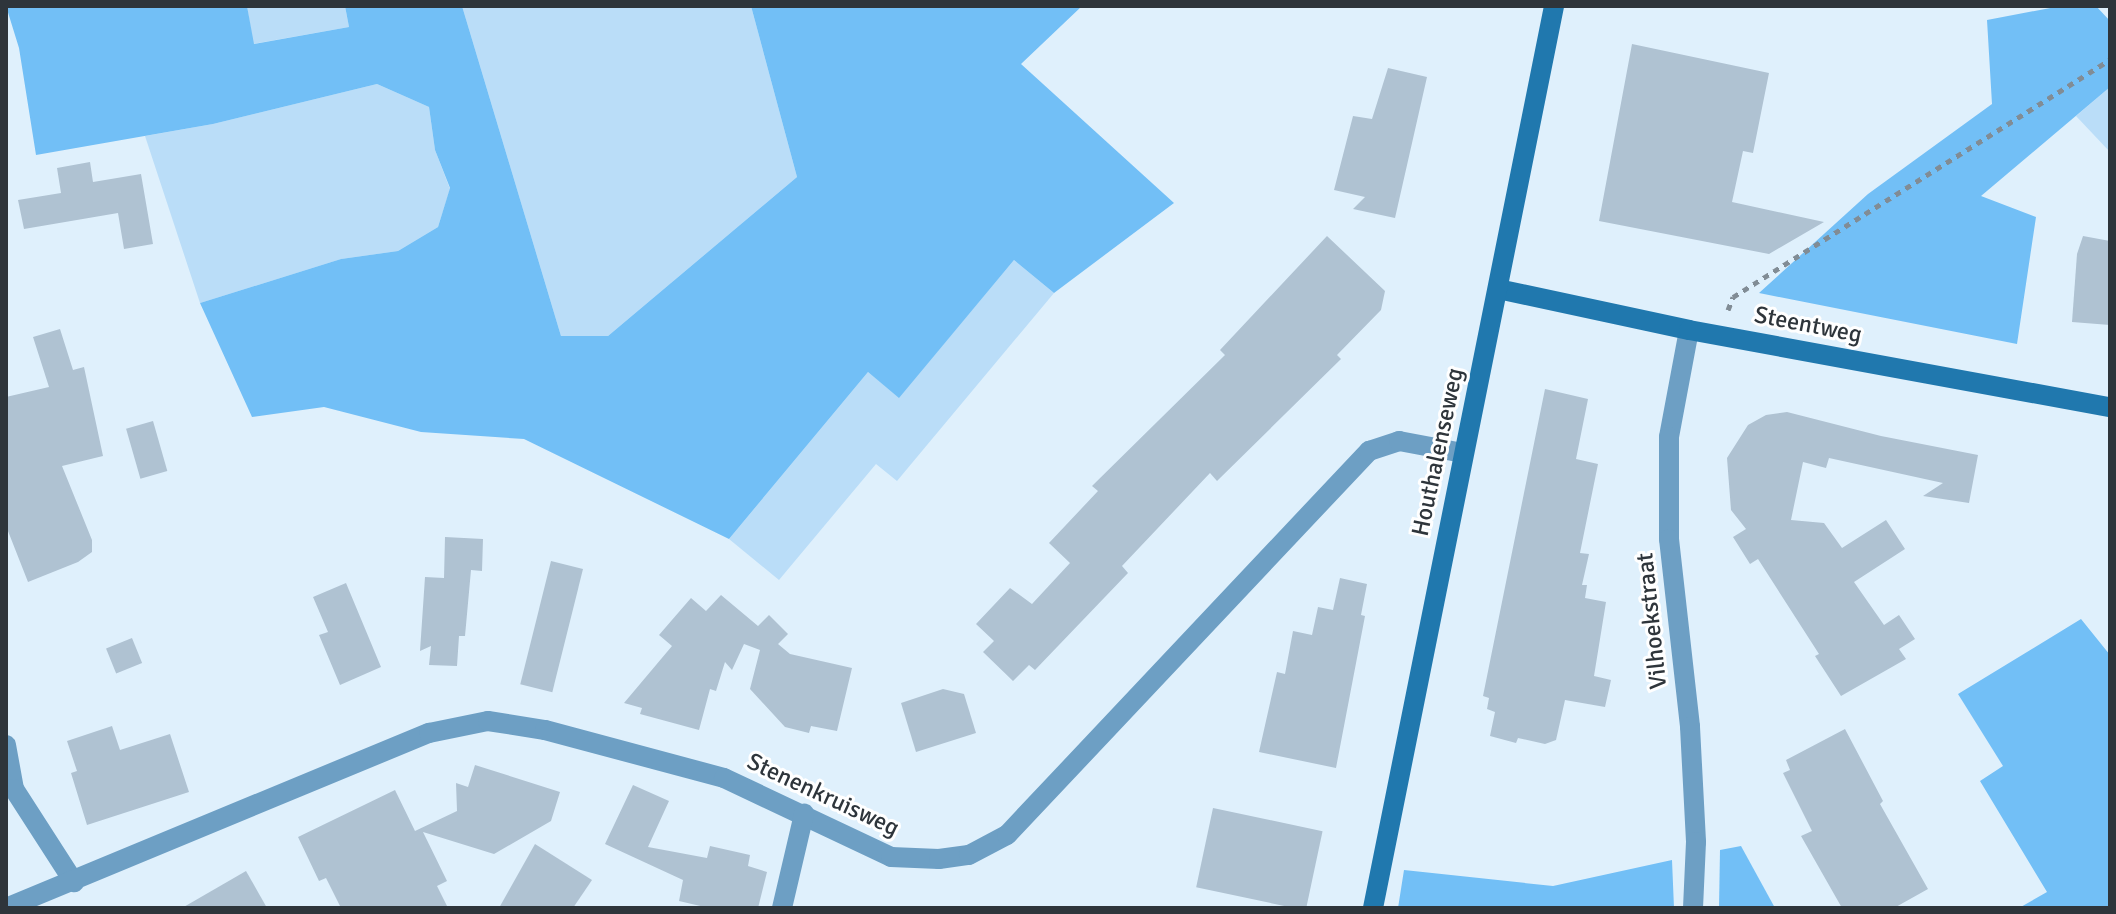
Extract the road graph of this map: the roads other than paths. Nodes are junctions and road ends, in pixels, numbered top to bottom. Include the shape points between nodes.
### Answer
1 (1554, 6) edge
2 (1498, 289) junction
3 (1689, 330) junction
4 (2110, 407) edge
5 (1463, 453) junction
6 (6, 745) edge
7 (14, 789) junction
8 (6, 809) edge
9 (804, 814) junction
10 (74, 882) junction
11 (6, 908) edge
12 (782, 908) edge
13 (1373, 908) edge
14 (1693, 908) edge

1 - 2 street, Houthalenseweg
2 - 3 street, Steentweg
2 - 5 street, Houthalenseweg
3 - 4 street, Steentweg
3 - 14 street, Vilhoekstraat via 1669,452 1669,539 1690,727 1696,842
5 - 9 street, Stenenkruisweg via 1399,441 1369,451 1007,835 969,855 891,857
5 - 13 street, Houthalenseweg
6 - 7 street
7 - 8 street
7 - 10 street
9 - 10 street, Stenenkruisweg via 724,778 545,730 488,721 429,733
9 - 12 street
10 - 11 street, Stenenkruisweg

